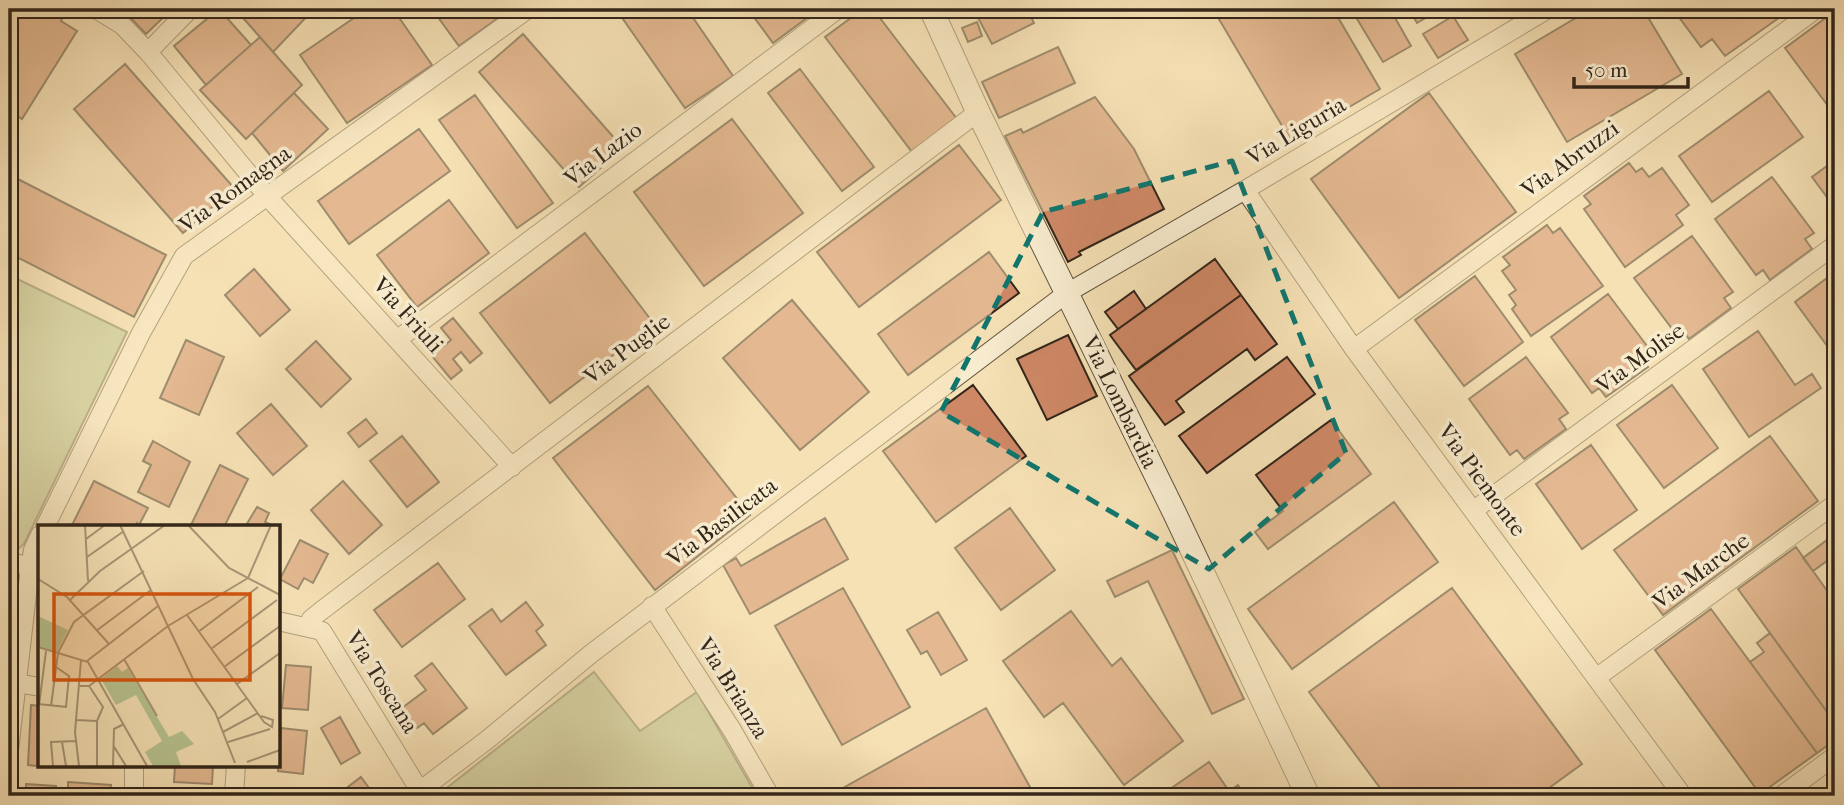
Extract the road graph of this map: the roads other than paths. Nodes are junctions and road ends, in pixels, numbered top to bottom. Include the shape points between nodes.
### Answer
1 (96, 9) edge
2 (190, 9) edge
3 (528, 9) edge
4 (838, 9) edge
5 (931, 9) edge
6 (1548, 9) edge
7 (1816, 9) edge
8 (148, 52) junction
9 (978, 112) junction
10 (1245, 190) junction
11 (267, 196) junction
12 (1835, 245) edge
13 (1067, 293) junction
14 (398, 339) junction
15 (1354, 349) junction
16 (512, 467) junction
17 (1835, 504) edge
18 (1474, 510) junction
19 (45, 525) edge
20 (38, 540) edge
21 (9, 561) edge
22 (35, 569) edge
23 (652, 607) junction
24 (280, 621) edge
25 (308, 627) junction
26 (1596, 678) junction
27 (16, 683) junction
28 (38, 687) edge
29 (9, 750) edge
30 (1835, 757) edge
31 (134, 766) edge
32 (236, 766) edge
33 (419, 794) edge
34 (134, 796) edge
35 (234, 796) edge
36 (770, 796) edge
37 (1308, 796) edge
38 (1683, 796) edge
39 (1781, 796) edge

1 - 8 street, Via Friuli via 122,25
2 - 8 street
3 - 11 street, Via Romagna
4 - 14 street, Via Lazio
5 - 9 street, Via Lombardia
6 - 10 street, Via Liguria
7 - 15 street, Via Abruzzi
8 - 11 street, Via Friuli
9 - 13 street, Via Lombardia
9 - 16 street, Via Puglie
10 - 13 street, Via Liguria
10 - 15 street, Via Piemonte
11 - 14 street, Via Friuli
11 - 19 street, Via Romagna via 184,256
12 - 18 street, Via Molise
13 - 23 street, Via Basilicata
13 - 37 street, Via Lombardia
14 - 16 street, Via Friuli
15 - 18 street, Via Piemonte
16 - 25 street, Via Puglie via 311,619
17 - 26 street, Via Marche
18 - 26 street, Via Piemonte
20 - 22 street via 33,550
21 - 22 street
22 - 27 street
23 - 33 street, Via Basilicata
23 - 36 street, Via Brianza via 733,730
24 - 25 street, Via Toscana
25 - 33 street, Via Toscana via 322,631
26 - 38 street, Via Piemonte
27 - 28 street
27 - 29 street
30 - 39 street
31 - 34 street
32 - 35 street

